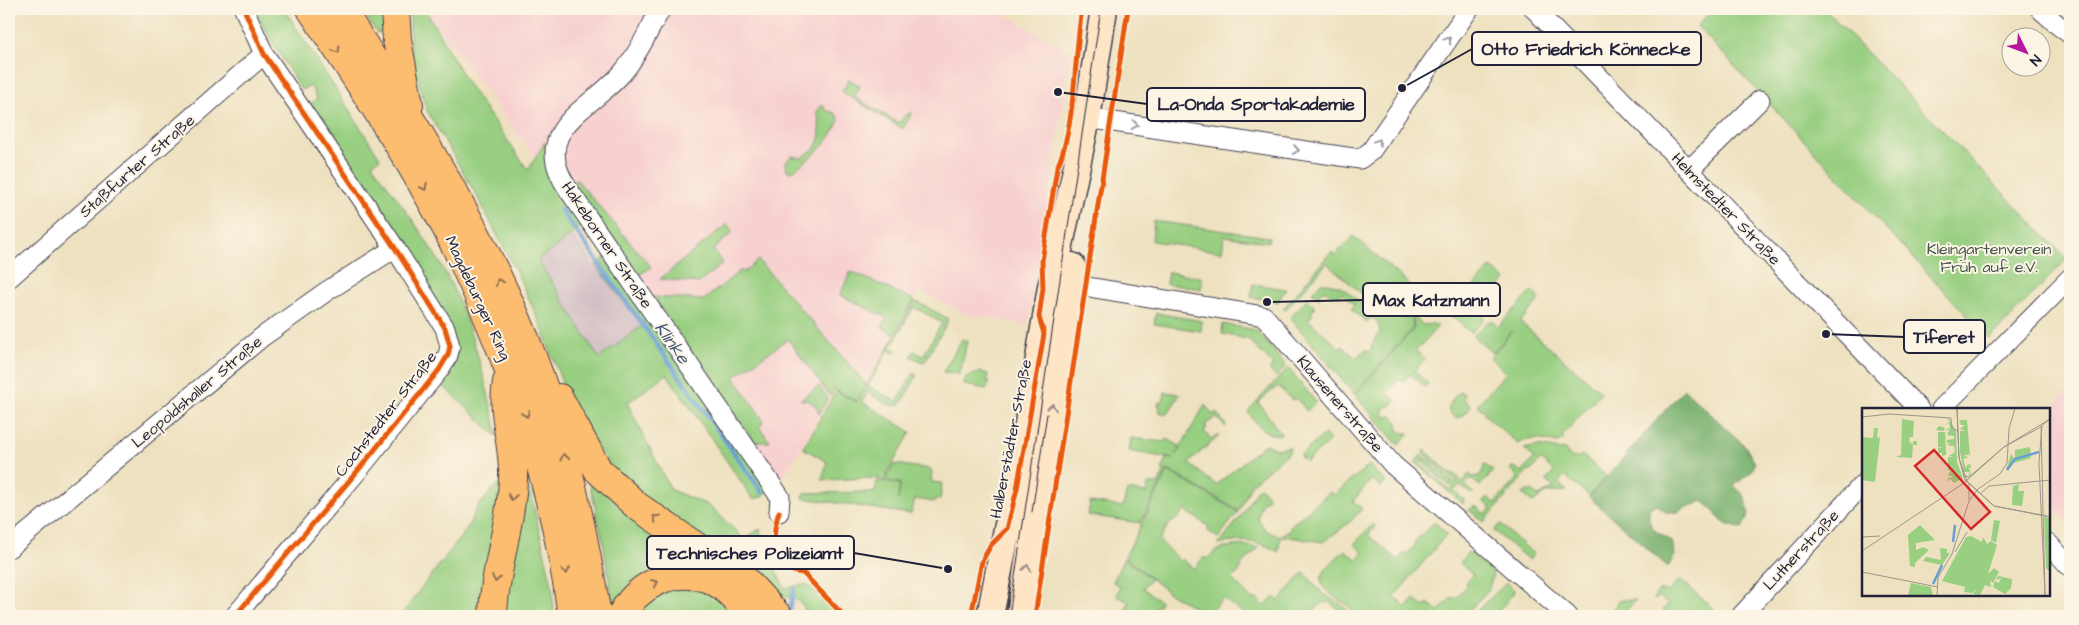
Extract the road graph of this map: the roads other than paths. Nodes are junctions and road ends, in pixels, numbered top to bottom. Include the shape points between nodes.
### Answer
1 (244, 9) edge
2 (311, 9) edge
3 (340, 9) edge
4 (661, 9) edge
5 (1104, 9) edge
6 (1469, 9) edge
7 (1534, 9) edge
8 (2040, 9) edge
9 (395, 16) edge
10 (2070, 34) edge
11 (264, 54) junction
12 (1760, 100) dead end
13 (1087, 118) junction
14 (412, 119) junction
15 (1689, 170) junction
16 (395, 248) junction
17 (9, 278) edge
18 (2070, 278) edge
19 (1061, 285) junction
20 (520, 326) junction
21 (510, 368) junction
22 (1918, 408) edge
23 (1942, 408) edge
24 (1862, 485) edge
25 (779, 512) dead end
26 (2049, 544) edge
27 (9, 548) edge
28 (2070, 567) edge
29 (777, 615) edge
30 (235, 616) edge
31 (493, 616) edge
32 (572, 616) edge
33 (597, 616) edge
34 (622, 616) edge
35 (748, 616) edge
36 (990, 616) edge
37 (1020, 616) edge
38 (1568, 616) edge
39 (1741, 616) edge

1 - 11 street, Cochstedter Straße
2 -> 21 highway, Magdeburger Ring via 428,195 464,264
3 - 14 highway, Magdeburger Ring
4 - 25 street, Hakeborner Straße via 623,72 564,125 557,138 556,164 568,189 780,497
5 - 13 street, Halberstädter Straße
13 -> 6 street via 1360,159 1372,151
7 - 15 street, Helmstedter Straße
8 - 10 street
9 - 14 highway
11 - 16 street, Cochstedter Straße
11 - 17 street, Staßfurter Straße
12 - 15 street
13 - 19 street, Halberstädter Straße
20 -> 14 highway, Magdeburger Ring via 472,225
15 - 22 street, Helmstedter Straße
16 - 27 street, Leopoldshaller Straße via 262,337
16 - 30 street, Cochstedter Straße via 445,328 450,341 448,355 360,468
18 - 23 street
19 - 36 street, Halberstädter Straße
37 -> 19 street, Halberstädter Straße
19 - 38 street, Klausenerstraße via 1264,316 1393,465
29 -> 20 highway via 745,580 638,506 598,470
33 -> 20 highway, Magdeburger Ring via 574,495 552,413
21 -> 31 highway via 504,399 513,461 512,490
21 -> 32 highway, Magdeburger Ring via 558,529
24 - 39 street, Lutherstraße
26 - 28 street
34 -> 35 highway via 643,588 672,576 689,575 718,584

